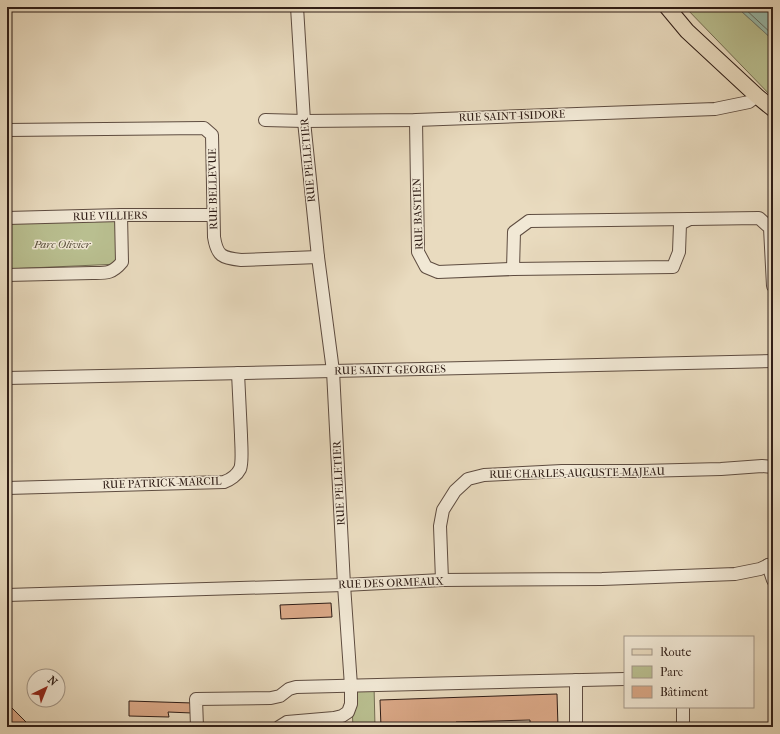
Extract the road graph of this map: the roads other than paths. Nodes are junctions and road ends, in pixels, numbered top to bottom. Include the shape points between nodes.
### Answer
1 (297, 7) edge
2 (667, 7) edge
3 (757, 96) junction
4 (773, 109) edge
5 (265, 120) dead end
6 (416, 120) junction
7 (304, 121) junction
8 (7, 130) edge
9 (121, 215) junction
10 (213, 215) junction
11 (7, 218) edge
12 (690, 219) junction
13 (318, 257) junction
14 (513, 269) junction
15 (7, 275) edge
16 (773, 286) edge
17 (773, 361) edge
18 (333, 371) junction
19 (238, 373) junction
20 (7, 378) edge
21 (773, 467) edge
22 (7, 488) edge
23 (771, 564) edge
24 (442, 580) junction
25 (773, 580) edge
26 (344, 585) junction
27 (7, 595) edge
28 (624, 679) edge
29 (576, 680) junction
30 (351, 686) junction
31 (683, 708) edge
32 (197, 727) edge
33 (279, 727) edge
34 (576, 727) edge
35 (683, 727) edge

1 - 7 street, RUE PELLETIER
2 - 3 main road via 687,31
3 - 4 main road
3 - 6 street, RUE SAINT-ISIDORE via 749,102 715,109
5 - 7 street, RUE SAINT-ISIDORE
6 - 7 street, RUE SAINT-ISIDORE
6 - 14 street, RUE BASTIEN via 418,252 426,267 438,272
7 - 13 street, RUE PELLETIER
8 - 10 street, RUE BELLEVUE via 204,128 212,135
9 - 10 street, RUE VILLIERS
9 - 11 street, RUE VILLIERS
9 - 15 street via 122,262 117,268 106,273
10 - 13 street, RUE BELLEVUE via 215,246 224,257 240,260
12 - 14 street, RUE BASTIEN via 680,224 679,252 673,267
12 - 14 street via 529,221 514,232
12 - 16 street via 759,218 770,228
13 - 18 street, RUE PELLETIER
17 - 18 street, RUE SAINT-GEORGES
18 - 19 street, RUE SAINT-GEORGES
18 - 26 street, RUE PELLETIER
19 - 20 street, RUE SAINT-GEORGES
19 - 22 street, RUE PATRICK-MARCIL via 241,464 240,469 228,481
21 - 24 street, RUE CHARLES-AUGUSTE-MAJEAU via 562,471 484,475 468,479 455,491 443,510 440,526
23 - 24 street, RUE DES ORMEAUX via 735,574 602,579
23 - 25 street
24 - 26 street, RUE DES ORMEAUX
26 - 27 street, RUE DES ORMEAUX
26 - 30 street, RUE PELLETIER
28 - 29 street
29 - 30 street
29 - 34 street
30 - 32 street via 296,687 271,698 196,700
30 - 33 street, RUE PELLETIER via 351,704 348,712 342,716 287,722
31 - 35 street

